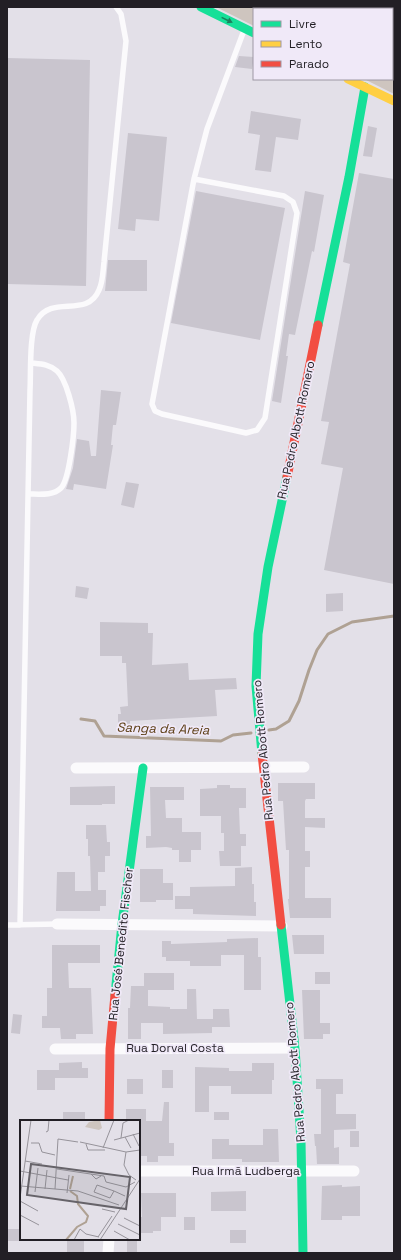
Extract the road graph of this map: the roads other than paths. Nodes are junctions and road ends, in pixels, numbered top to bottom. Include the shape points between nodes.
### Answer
1 (116, 7) edge
2 (201, 7) edge
3 (245, 28) junction
4 (253, 32) edge
5 (350, 80) edge
6 (365, 87) junction
7 (394, 101) edge
8 (194, 178) junction
9 (31, 363) junction
10 (28, 494) junction
11 (263, 767) junction
12 (304, 767) dead end
13 (76, 768) dead end
14 (143, 768) junction
15 (57, 924) joint
16 (122, 924) junction
17 (7, 925) edge
18 (20, 925) junction
19 (282, 926) junction
20 (295, 1048) junction
21 (55, 1049) dead end
22 (110, 1049) junction
23 (109, 1120) edge
24 (140, 1171) edge
25 (302, 1171) junction
26 (354, 1171) dead end
27 (108, 1240) edge
28 (108, 1253) edge
29 (303, 1253) edge

1 - 9 lane via 121,14 126,41 100,290 91,300 79,306 57,306 45,310 36,321
2 -> 3 main road
3 - 4 main road
3 - 8 lane via 207,129
5 - 6 main road
6 - 7 main road
6 - 11 main road, Rua Pedro Abott Romero via 349,177 268,567 258,634 256,686
8 - 8 lane via 152,404 155,410 162,414 246,434 257,430 265,418 297,213 293,202 284,196
9 - 10 lane
9 - 10 lane via 49,365 58,372 68,390 74,422 67,476 61,488 52,493
10 - 18 lane
11 - 12 street
11 - 14 street
11 - 19 main road, Rua Pedro Abott Romero
13 - 14 street
14 - 16 main road, Rua José Benedito Fischer
15 - 16 street
15 - 18 lane
16 - 19 street
16 - 22 main road, Rua José Benedito Fischer
17 - 18 lane
19 - 20 main road, Rua Pedro Abott Romero
20 - 22 street, Rua Dorval Costa
20 - 25 main road, Rua Pedro Abott Romero
21 - 22 street, Rua Dorval Costa
22 - 23 main road, Rua José Benedito Fischer
24 - 25 street, Rua Irmã Ludberga
25 - 26 street, Rua Irmã Ludberga
25 - 29 main road, Rua Pedro Abott Romero
27 - 28 street

